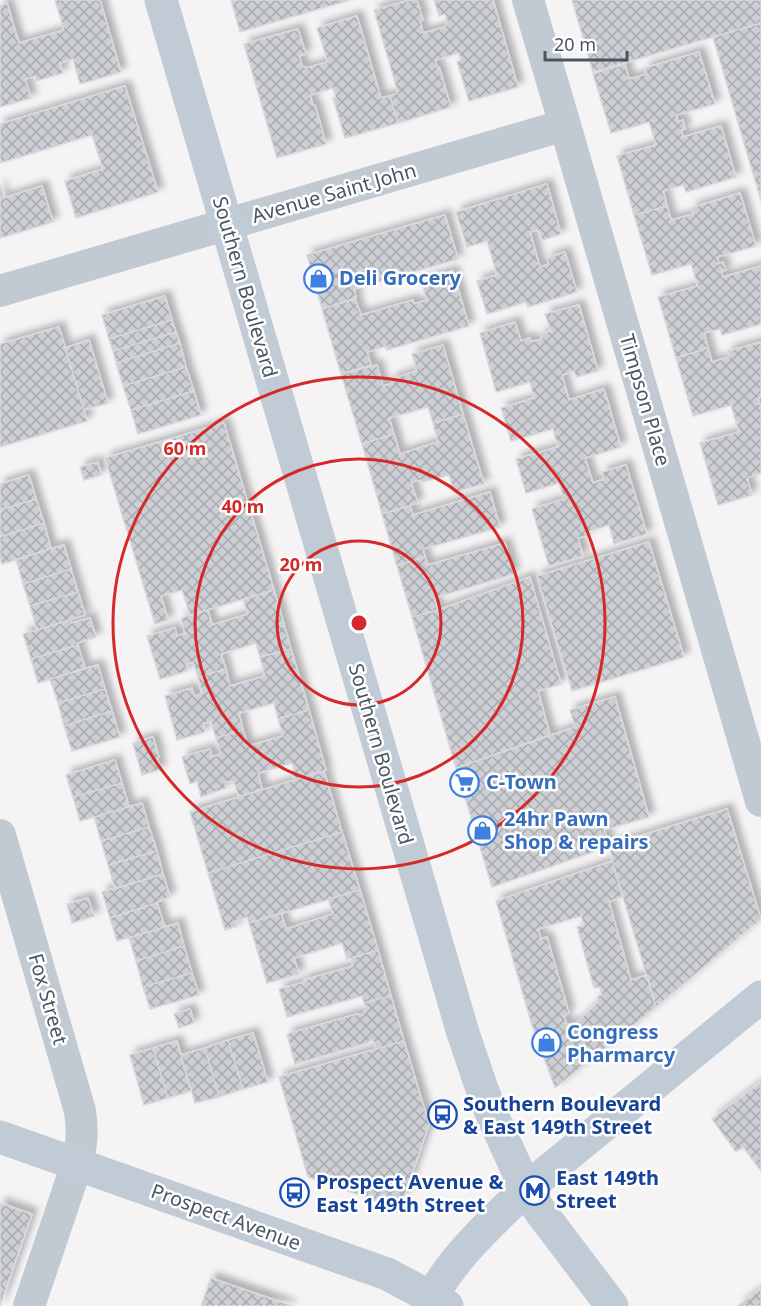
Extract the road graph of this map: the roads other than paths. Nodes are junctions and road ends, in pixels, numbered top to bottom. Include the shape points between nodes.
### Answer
1 (161, 0) edge
2 (528, 0) edge
3 (565, 125) junction
4 (226, 224) junction
5 (0, 291) edge
6 (761, 801) edge
7 (0, 835) edge
8 (761, 997) edge
9 (0, 1137) edge
10 (77, 1164) junction
11 (526, 1189) junction
12 (436, 1303) edge
13 (29, 1306) edge
14 (612, 1306) edge

1 - 4 main road, Southern Boulevard
2 - 3 street, Timpson Place
3 - 4 street, Avenue Saint John
3 - 6 street, Timpson Place
4 - 5 street, Avenue Saint John
4 - 11 main road, Southern Boulevard via 463,1033 485,1098
7 - 10 street, Fox Street via 80,1111 82,1144
8 - 11 main road
9 - 10 main road, Prospect Avenue
10 - 12 main road, Prospect Avenue via 387,1274
10 - 13 street, Fox Street
11 - 12 main road via 458,1259 446,1275
11 - 14 main road, Southern Boulevard

